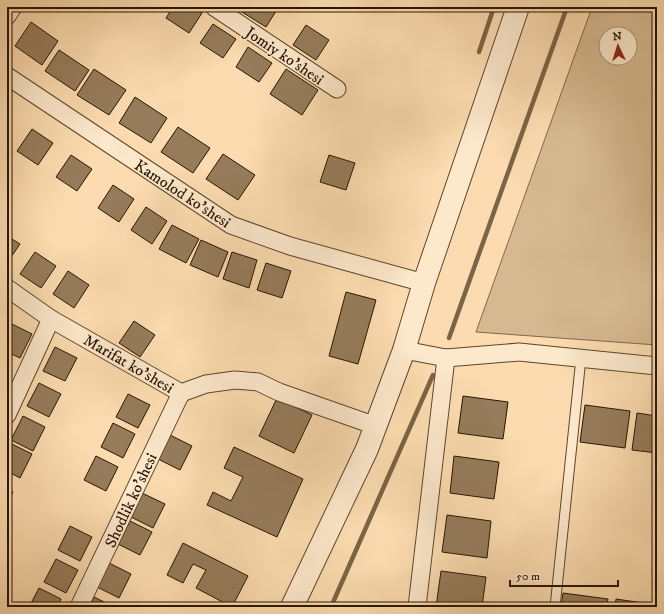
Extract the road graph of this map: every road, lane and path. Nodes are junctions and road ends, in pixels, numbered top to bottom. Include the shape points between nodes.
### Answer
1 (13, 7) edge
2 (518, 7) edge
3 (216, 8) edge
4 (7, 16) edge
5 (7, 76) edge
6 (337, 89) dead end
7 (424, 283) junction
8 (7, 288) edge
9 (51, 319) junction
10 (404, 350) junction
11 (446, 358) junction
12 (581, 358) junction
13 (657, 366) edge
14 (181, 393) junction
15 (7, 415) edge
16 (376, 426) junction
17 (79, 607) edge
18 (292, 607) edge
19 (417, 607) edge
20 (555, 607) edge

1 - 4 street
2 - 7 street
3 - 6 street, Jomiy ko'shesi
5 - 7 street, Kamolod ko'shesi via 231,225 290,246
7 - 10 street
8 - 9 street, Marifat ko'shesi
9 - 14 street, Marifat ko'shesi
9 - 15 street
10 - 11 street
10 - 16 street
11 - 12 street via 519,352
11 - 19 street
12 - 13 street
12 - 20 lane
14 - 16 street, Marifat ko'shesi via 206,384 235,380 258,382 279,392
14 - 17 street, Shodlik ko'shesi
16 - 18 street

